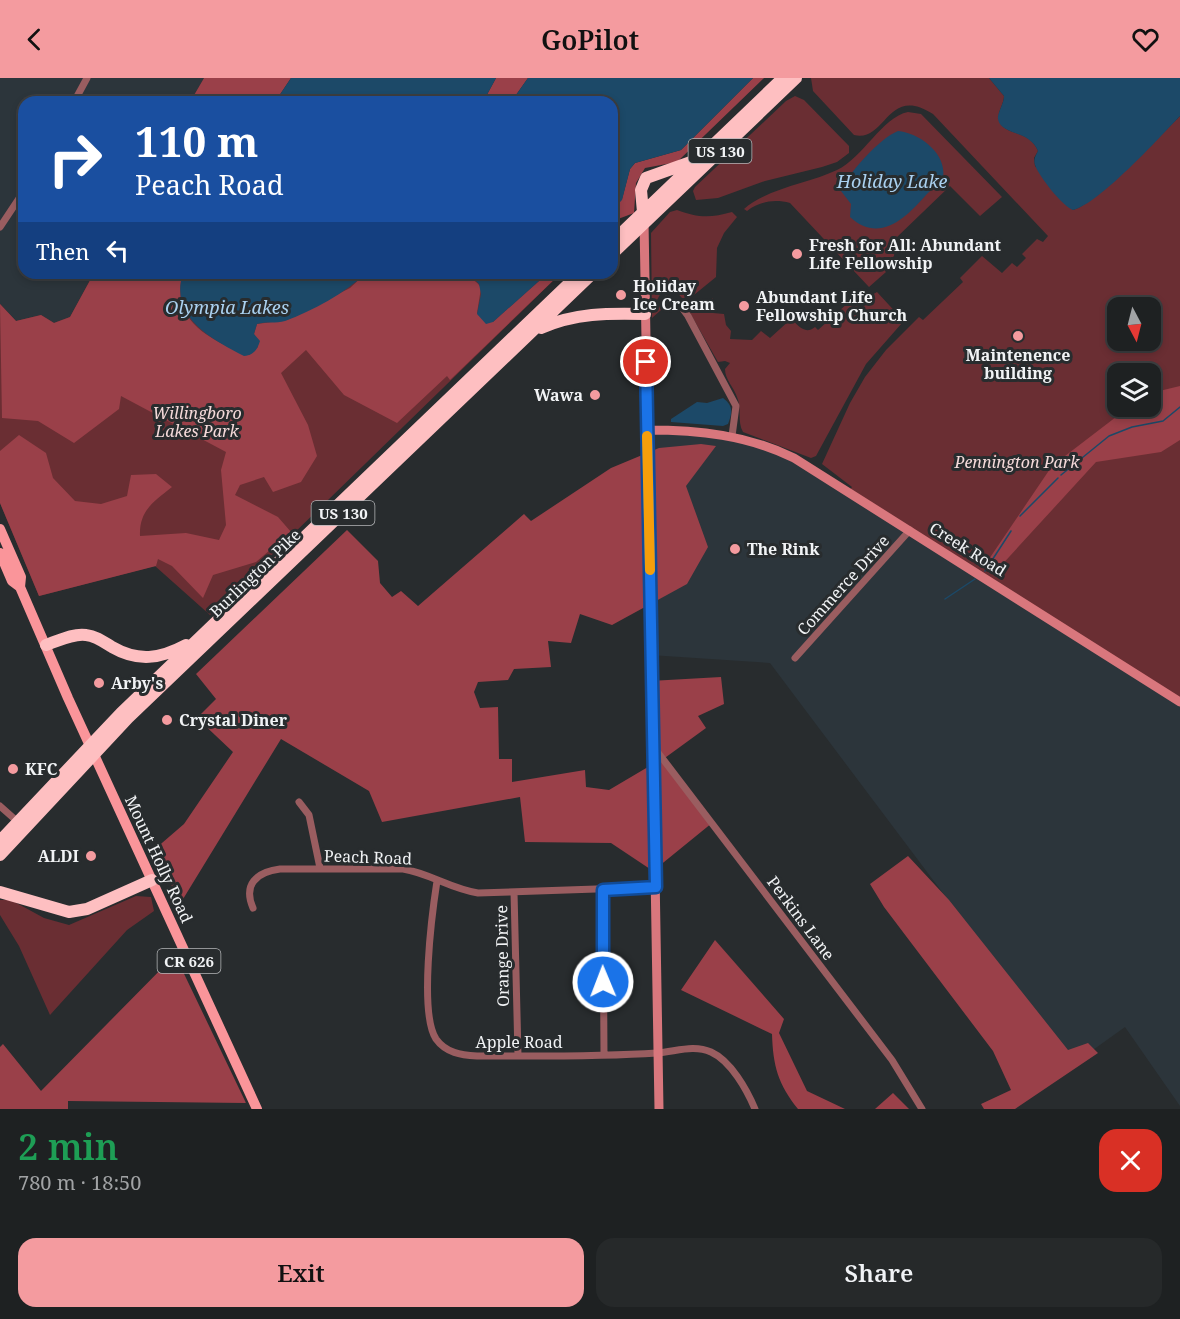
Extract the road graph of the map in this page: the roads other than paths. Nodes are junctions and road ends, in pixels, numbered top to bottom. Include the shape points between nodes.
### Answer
1 (87, 78) edge
2 (783, 78) edge
3 (796, 78) edge
4 (77, 96) edge
5 (700, 158) junction
6 (18, 200) edge
7 (644, 218) junction
8 (0, 227) edge
9 (618, 238) edge
10 (618, 247) edge
11 (574, 279) edge
12 (587, 279) edge
13 (667, 299) dead end
14 (645, 314) junction
15 (532, 332) junction
16 (647, 430) junction
17 (732, 436) junction
18 (0, 529) edge
19 (910, 530) junction
20 (0, 554) edge
21 (20, 587) junction
22 (198, 639) junction
23 (46, 645) junction
24 (795, 658) dead end
25 (1180, 702) edge
26 (653, 746) junction
27 (92, 748) junction
28 (299, 802) dead end
29 (0, 806) edge
30 (18, 822) junction
31 (0, 841) edge
32 (0, 855) edge
33 (320, 868) junction
34 (152, 880) junction
35 (437, 881) junction
36 (656, 887) junction
37 (603, 890) junction
38 (0, 892) edge
39 (514, 892) junction
40 (253, 908) dead end
41 (658, 1053) junction
42 (604, 1054) junction
43 (518, 1055) junction
44 (257, 1109) edge
45 (659, 1109) edge
46 (755, 1109) edge
47 (922, 1109) edge

1 - 4 street
2 - 5 highway, US 130
3 - 7 highway, US 130
5 - 7 highway, US 130
5 - 7 highway via 646,178 641,190
6 - 8 street
7 - 9 highway, US 130
7 - 10 highway, US 130
7 - 14 street
11 - 22 highway, Burlington Pike / US 130
12 - 15 highway, Burlington Pike / US 130
13 - 17 street via 680,305 688,316 730,392 736,406
14 - 15 highway via 570,317
14 - 16 street
15 - 27 highway, Burlington Pike / US 130
16 - 17 street, Creek Road via 690,430
16 - 26 street
17 - 19 street, Creek Road via 794,458
18 - 21 main road, CR 626 via 21,578
19 - 24 street, Commerce Drive
19 - 25 street, Creek Road
20 - 21 main road, CR 626 via 12,581
21 - 23 main road, CR 626
22 - 23 highway via 166,655 146,658 119,651 88,635
22 - 27 highway, Burlington Pike / US 130
23 - 27 main road, CR 626
26 - 36 street
26 - 47 street, Perkins Lane via 892,1060
27 - 30 highway, Burlington Pike / US 130
27 - 32 highway, Burlington Pike / US 130
27 - 34 main road, Mount Holly Road / CR 626
28 - 33 street via 309,815
29 - 30 street
30 - 31 highway, Burlington Pike / US 130
33 - 35 street, Peach Road via 403,869
33 - 40 street, Peach Road via 280,869 260,875 249,886
34 - 38 highway via 87,909 69,912
34 - 44 main road, Mount Holly Road / CR 626
35 - 39 street, Peach Road via 478,893
35 - 43 street, Apple Road via 429,980 432,1032 444,1047 456,1053
36 - 37 street, Peach Road
36 - 41 street
37 - 39 street, Peach Road
37 - 42 street
39 - 43 street, Orange Drive
41 - 42 street, Apple Road
41 - 45 street
41 - 46 street, Apple Road via 693,1048 712,1052 733,1072
42 - 43 street, Apple Road

